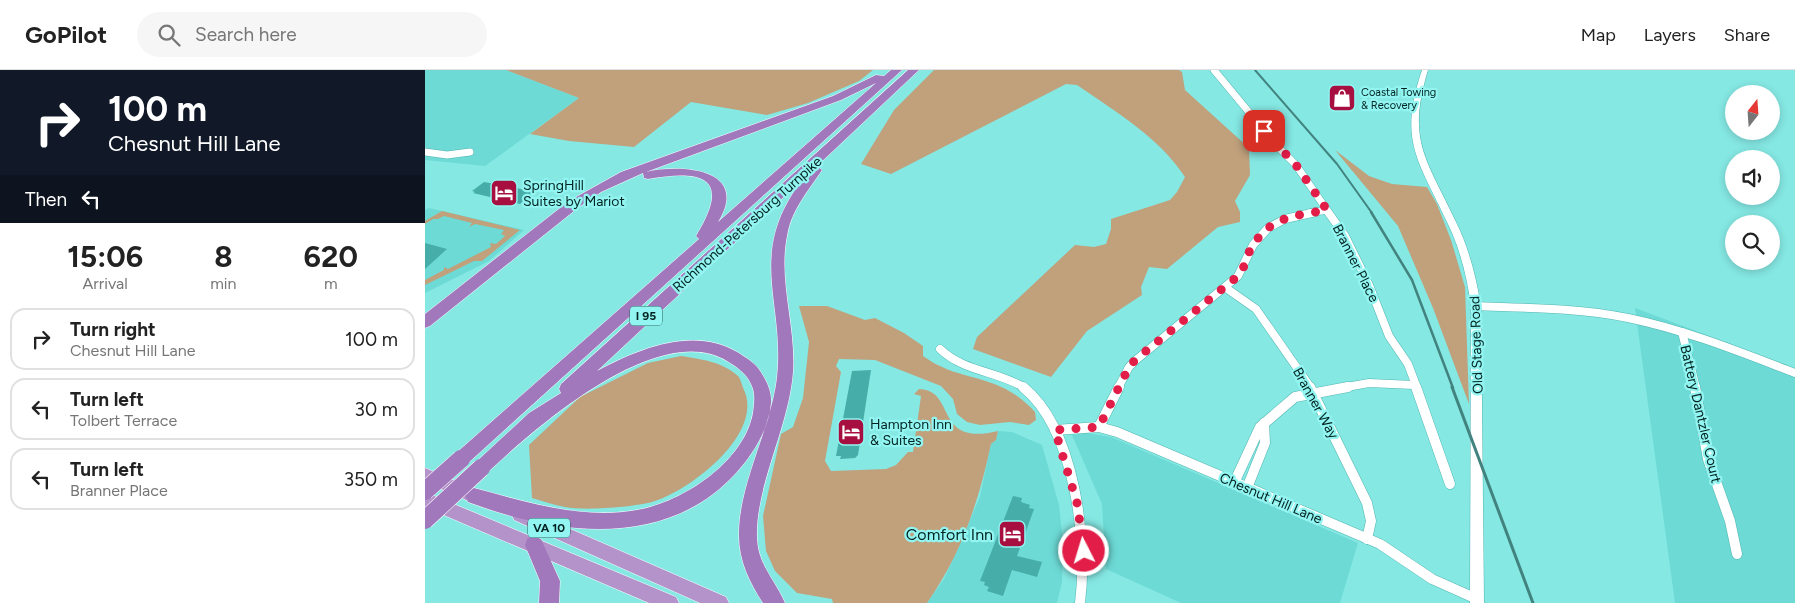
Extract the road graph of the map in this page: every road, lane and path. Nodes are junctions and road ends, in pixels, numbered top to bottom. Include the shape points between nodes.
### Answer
1 (892, 70) edge
2 (897, 70) edge
3 (914, 70) edge
4 (1214, 70) edge
5 (1425, 70) edge
6 (826, 151) junction
7 (425, 152) edge
8 (470, 152) dead end
9 (1327, 210) junction
10 (681, 262) junction
11 (1226, 288) junction
12 (1476, 306) junction
13 (425, 322) edge
14 (425, 331) edge
15 (1682, 332) junction
16 (940, 349) dead end
17 (1795, 373) edge
18 (1414, 385) junction
19 (1313, 392) junction
20 (1264, 423) junction
21 (528, 425) junction
22 (1099, 427) junction
23 (1055, 430) junction
24 (425, 475) edge
25 (1234, 483) junction
26 (1450, 484) dead end
27 (1247, 488) junction
28 (425, 491) edge
29 (474, 496) junction
30 (425, 499) edge
31 (425, 520) edge
32 (1367, 539) junction
33 (533, 545) junction
34 (1737, 554) dead end
35 (1477, 601) edge
36 (549, 603) edge
37 (670, 603) edge
38 (720, 603) edge
39 (775, 603) edge
40 (1080, 603) edge

1 - 13 highway via 837,98 625,175 597,189
2 - 10 highway, Richmond-Petersburg Turnpike / I 95
3 - 6 highway, Richmond-Petersburg Turnpike / I 95
4 - 9 street, Branner Place via 1296,165
5 - 12 street, Old Stage Road via 1415,104 1415,138 1425,168 1461,243
6 - 21 highway, Richmond-Petersburg Turnpike / I 95
6 - 39 highway via 791,206 782,225 777,248 786,365 776,421 752,506 748,538 759,582
7 - 8 street via 447,155
9 - 11 street via 1282,218 1268,227 1252,246 1243,271
9 - 18 street, Branner Place via 1349,244 1389,336 1408,364
10 - 14 highway via 716,216 721,200 719,188 710,179 687,171 646,175 582,206
10 - 28 highway, Richmond-Petersburg Turnpike / I 95, bridge
11 - 19 street, Branner Way via 1256,309
11 - 22 street via 1135,360
12 - 15 street via 1603,314
12 - 35 street, Old Stage Road
15 - 17 street
15 - 34 street, Battery Dantzler Court via 1692,367 1708,460 1730,521
16 - 23 street via 957,364 998,374 1025,389 1045,410
18 - 19 street via 1369,383
18 - 26 street, Branner Place
19 - 20 street via 1295,397
19 - 32 street, Branner Way via 1367,503 1371,521
20 - 25 street via 1249,447
20 - 27 street via 1265,443
21 - 29 highway via 611,370 647,354 674,348 710,348 732,355 751,370 763,396 757,431 732,467 706,489 664,511 626,520 587,521 543,514
21 - 31 highway, Richmond-Petersburg Turnpike / I 95, bridge
22 - 23 street, Chesnut Hill Lane
22 - 25 street, Chesnut Hill Lane
23 - 40 street via 1072,480 1082,530 1084,573
24 - 29 highway, VA 10
25 - 27 street, Chesnut Hill Lane
27 - 32 street, Chesnut Hill Lane
29 - 38 highway, VA 10
30 - 33 highway, VA 10
32 - 35 street, Chesnut Hill Lane via 1396,553 1432,579
33 - 36 highway via 550,581
33 - 37 highway, VA 10

